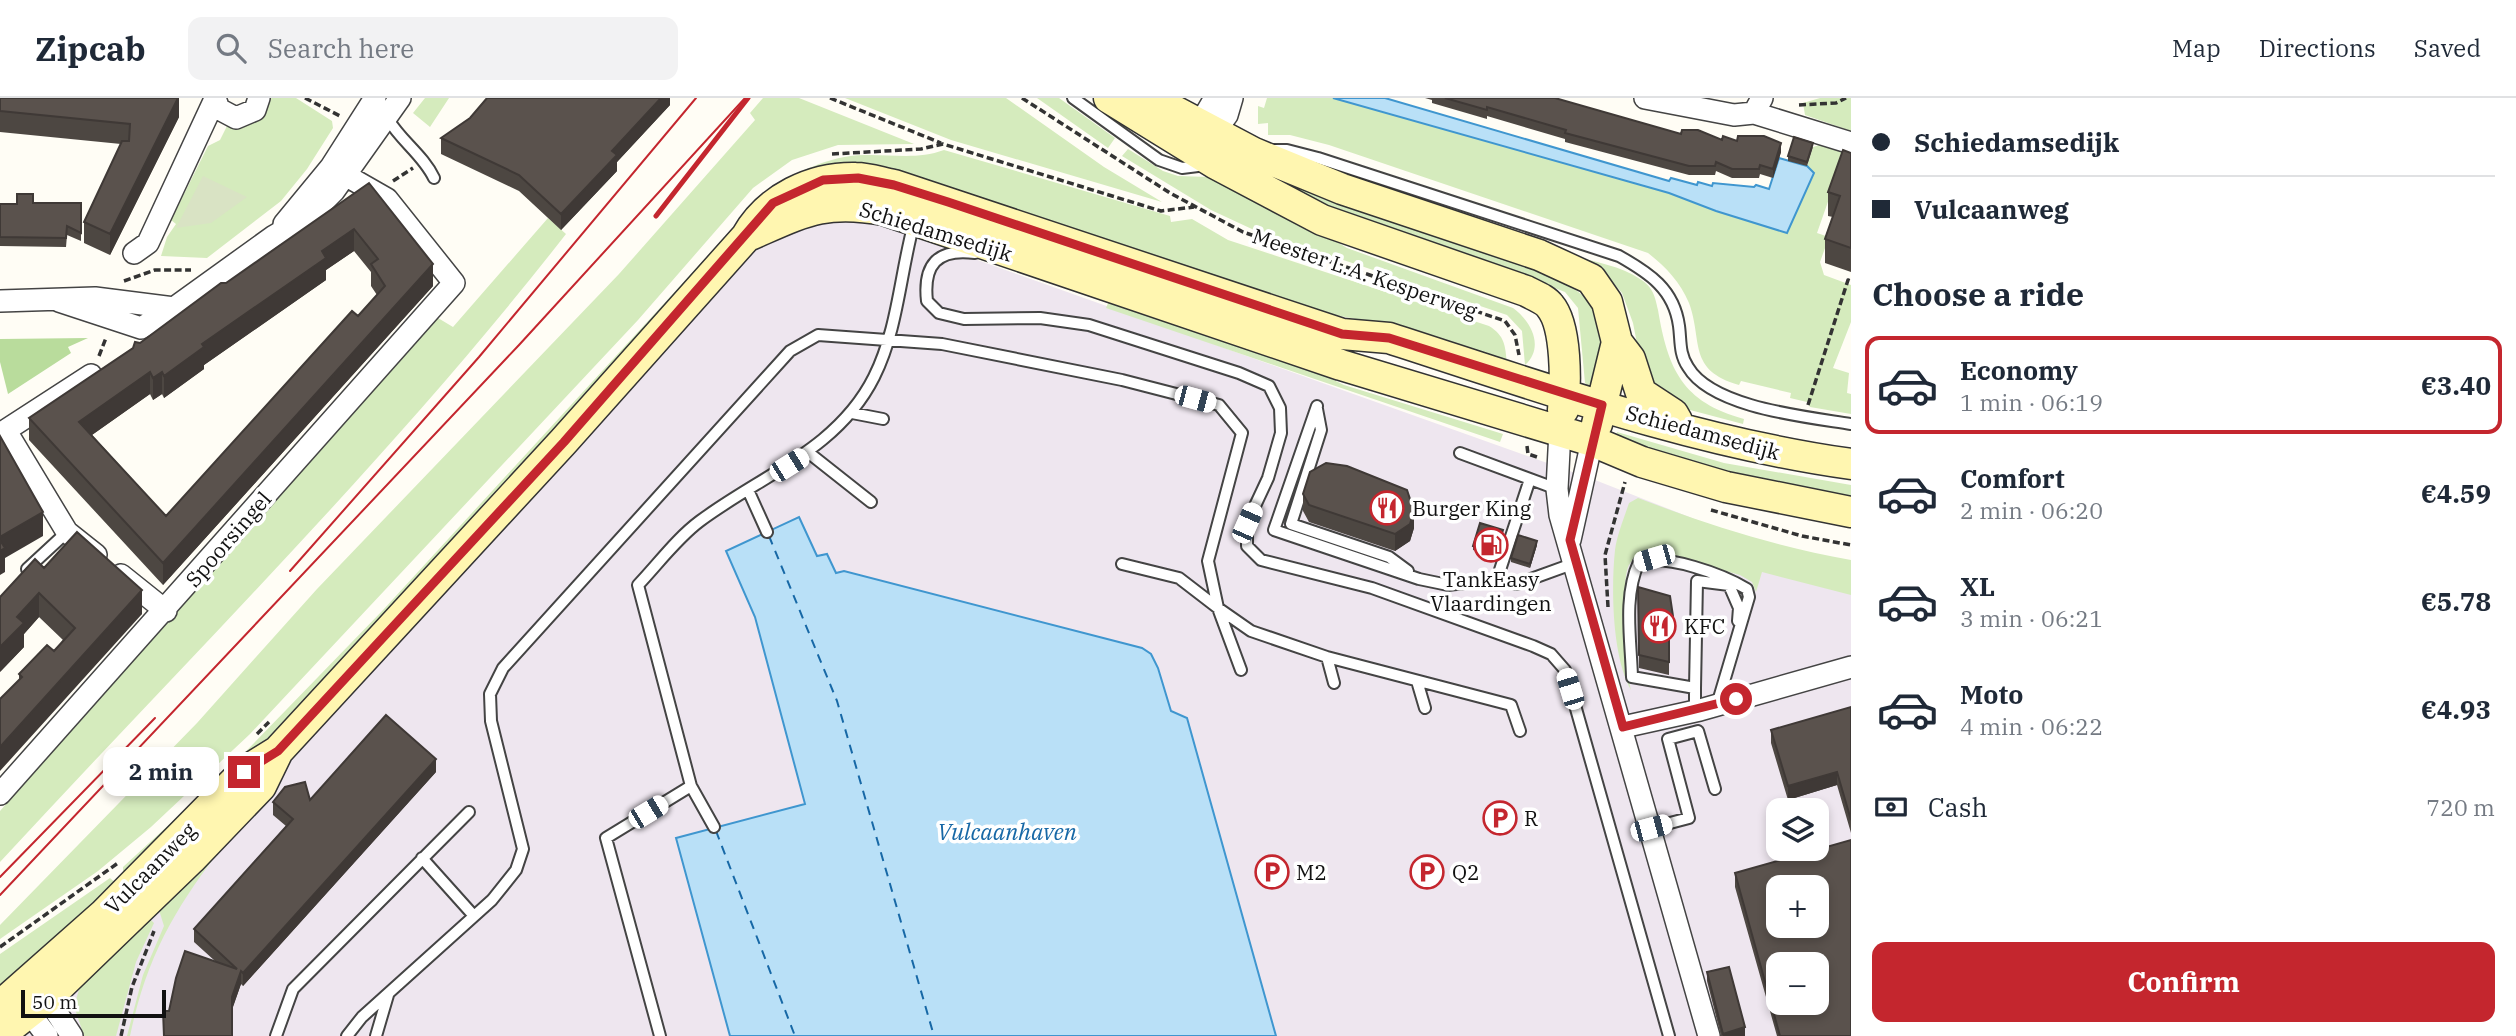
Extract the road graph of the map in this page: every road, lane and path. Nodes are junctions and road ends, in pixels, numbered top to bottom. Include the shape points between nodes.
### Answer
1 (259, 98) edge
2 (400, 98) edge
3 (830, 98) edge
4 (1022, 98) edge
5 (1073, 98) edge
6 (1109, 98) edge
7 (1150, 98) edge
8 (1215, 98) edge
9 (1232, 98) edge
10 (1645, 98) edge
11 (1846, 98) edge
12 (215, 99) edge
13 (375, 99) edge
14 (1758, 105) edge
15 (388, 119) junction
16 (1790, 123) junction
17 (1851, 143) edge
18 (943, 144) dead end
19 (1221, 149) junction
20 (423, 160) junction
21 (338, 171) junction
22 (434, 178) dead end
23 (377, 193) junction
24 (919, 207) junction
25 (746, 237) joint
26 (134, 253) dead end
27 (1062, 270) junction
28 (225, 272) junction
29 (126, 280) dead end
30 (1851, 281) edge
31 (0, 301) edge
32 (96, 332) dead end
33 (107, 336) dead end
34 (888, 339) junction
35 (1617, 342) junction
36 (92, 375) edge
37 (1521, 381) junction
38 (1565, 394) junction
39 (1736, 400) joint
40 (1798, 403) dead end
41 (1602, 405) junction
42 (852, 413) junction
43 (883, 419) dead end
44 (1525, 420) junction
45 (1851, 425) edge
46 (1682, 430) junction
47 (1560, 431) junction
48 (3, 433) edge
49 (809, 453) junction
50 (1460, 453) dead end
51 (1589, 454) junction
52 (1558, 461) junction
53 (1851, 464) edge
54 (1530, 479) junction
55 (1625, 482) junction
56 (1632, 484) dead end
57 (1557, 489) junction
58 (748, 491) junction
59 (871, 502) dead end
60 (1709, 509) dead end
61 (1851, 512) edge
62 (67, 532) junction
63 (768, 532) dead end
64 (1570, 540) junction
65 (1851, 545) edge
66 (1575, 563) junction
67 (1122, 564) dead end
68 (27, 569) edge
69 (1419, 579) junction
70 (1497, 579) junction
71 (1218, 608) junction
72 (166, 611) junction
73 (1609, 612) dead end
74 (1738, 638) junction
75 (1327, 657) junction
76 (1851, 667) edge
77 (1241, 670) dead end
78 (1418, 681) junction
79 (1334, 683) dead end
80 (1695, 688) junction
81 (1717, 705) junction
82 (1425, 708) dead end
83 (1695, 712) junction
84 (1623, 727) junction
85 (1520, 731) dead end
86 (691, 786) junction
87 (1715, 789) dead end
88 (0, 794) edge
89 (468, 812) dead end
90 (714, 827) dead end
91 (1651, 828) junction
92 (422, 858) junction
93 (111, 869) dead end
94 (474, 916) junction
95 (0, 947) edge
96 (388, 995) junction
97 (24, 1001) edge
98 (0, 1035) edge
99 (47, 1036) edge
100 (72, 1036) edge
101 (276, 1036) edge
102 (347, 1036) edge
103 (376, 1036) edge
104 (660, 1036) edge
105 (1669, 1036) edge
106 (1709, 1036) edge

1 - 12 street via 255,110 236,118 219,109
2 - 15 street
3 - 18 path
4 - 37 path, Meester L.A. Kesperweg via 1170,193 1243,232 1505,321 1515,335
5 - 19 lane, Meester L.A. Kesperweg via 1159,160 1182,168
6 - 19 main road, Meester L.A. Kesperweg
7 - 19 main road, Meester L.A. Kesperweg
8 - 19 street
9 - 19 street
10 - 14 street via 1734,115
11 - 16 path via 1822,105 1795,105
12 - 26 street via 148,243
13 - 15 street
13 - 21 street
14 - 16 street
15 - 20 lane via 398,137
15 - 21 street
16 - 17 street
19 - 35 main road, Meester L.A. Kesperweg via 1539,255 1591,279 1607,302
19 - 38 main road, Meester L.A. Kesperweg via 1322,220 1526,291 1549,304 1559,323
19 - 39 lane, Meester L.A. Kesperweg via 1287,150 1318,158 1619,256 1649,272 1663,286 1673,304 1688,369 1710,388
20 - 22 lane
20 - 23 path
21 - 23 street
21 - 28 street via 274,236
23 - 72 street, Spoorsingel via 387,199 454,283
24 - 25 main road, Schiedamsedijk via 826,205
24 - 27 main road, Schiedamsedijk
24 - 34 lane
24 - 37 main road, Schiedamsedijk via 1342,334 1389,338
25 - 97 main road, Vulcaanweg via 278,751 244,772
27 - 44 main road, Schiedamsedijk via 1342,365
27 - 105 lane via 1029,269 961,251 931,265 925,283 927,301 939,313 964,319 1053,319 1089,325 1269,386 1280,408 1281,433 1268,478 1247,523 1247,546 1261,560 1371,588 1550,654 1565,670
28 - 29 path via 155,270
28 - 31 street via 141,328 59,301
30 - 40 path via 1809,405
32 - 33 path
34 - 42 lane via 874,377
34 - 71 lane via 942,344 1109,377 1219,405 1242,433 1208,561
34 - 94 lane via 818,335 790,351 503,668 490,694 491,721 523,849 516,870
35 - 41 main road, Meester L.A. Kesperweg
35 - 46 main road via 1630,359 1641,393 1673,414
36 - 48 street
37 - 38 main road, Schiedamsedijk
38 - 41 main road, Schiedamsedijk
38 - 47 main road, Meester L.A. Kesperweg
39 - 45 lane, Schiedamsedijk
41 - 46 main road, Schiedamsedijk
41 - 51 main road, Meester L.A. Kesperweg
42 - 43 lane
42 - 49 lane
44 - 47 main road, Schiedamsedijk
44 - 52 path via 1528,454
46 - 53 main road, Schiedamsedijk
47 - 51 main road, Schiedamsedijk
47 - 52 street
48 - 62 street
49 - 58 lane
49 - 59 lane
50 - 54 lane
51 - 55 path
51 - 61 main road, Schiedamsedijk via 1642,462 1726,487
51 - 64 street
52 - 57 street
54 - 57 lane
54 - 70 lane
55 - 56 path
55 - 73 path via 1605,555
57 - 64 street via 1560,515
58 - 63 lane
58 - 86 lane via 699,522 638,585
60 - 65 path via 1801,536
62 - 68 lane
62 - 72 street
64 - 66 street
66 - 70 lane via 1517,584
66 - 84 street
67 - 71 lane via 1179,578
69 - 69 lane via 1274,530 1317,406 1321,430 1291,524 1389,557
69 - 70 lane via 1448,585
71 - 75 lane via 1251,631
71 - 77 lane
72 - 88 street, Spoorsingel
74 - 80 lane via 1739,608 1729,585 1696,581
74 - 80 lane via 1747,589 1727,577 1654,558 1639,562 1630,604 1632,677
74 - 81 lane
75 - 78 lane
75 - 79 lane
76 - 81 street
78 - 82 lane
78 - 85 lane via 1511,705
80 - 83 lane
81 - 83 street
83 - 84 street
84 - 91 street
86 - 90 lane
86 - 104 lane via 606,838
87 - 91 lane via 1699,731 1668,739 1689,817
89 - 92 lane
91 - 106 street
92 - 94 lane
92 - 101 lane via 293,989
93 - 95 path
94 - 96 lane
96 - 102 lane
96 - 103 lane
97 - 98 main road, Vulcaanweg
97 - 99 street
97 - 100 street

